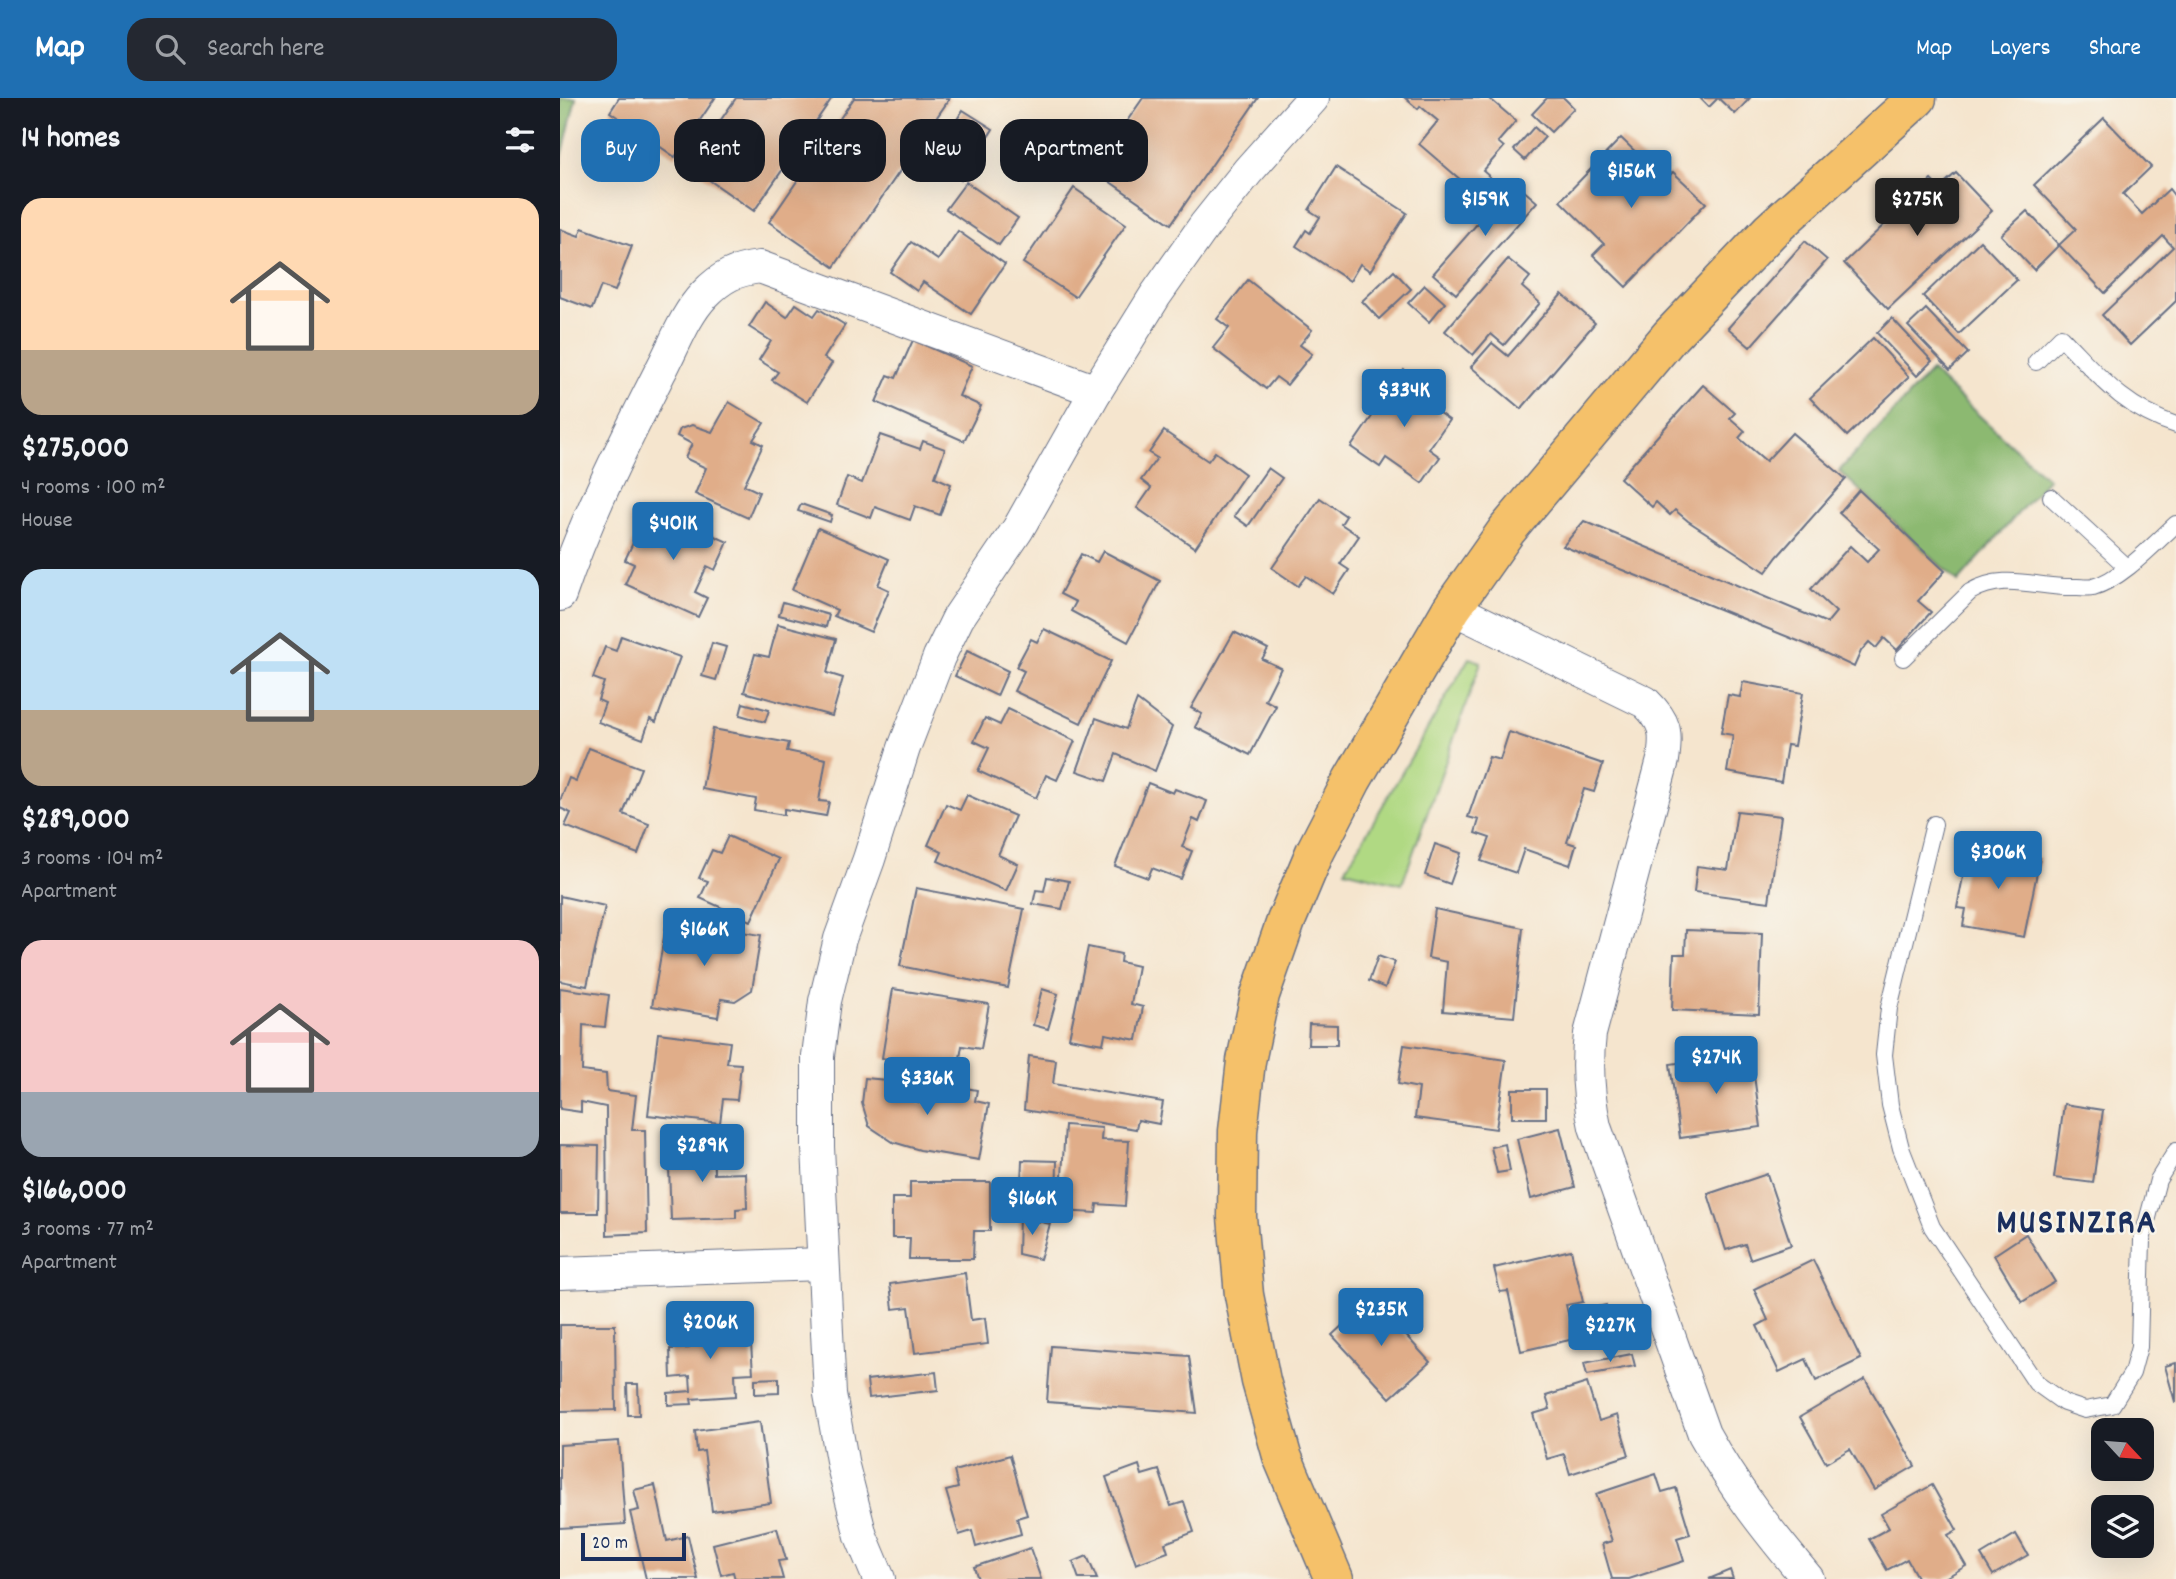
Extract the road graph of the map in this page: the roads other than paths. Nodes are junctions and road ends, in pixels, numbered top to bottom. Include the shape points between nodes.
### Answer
1 (1313, 98) edge
2 (1917, 98) edge
3 (2036, 362) dead end
4 (1096, 391) junction
5 (2176, 425) edge
6 (2052, 497) dead end
7 (2176, 524) edge
8 (2127, 567) junction
9 (560, 595) edge
10 (1452, 608) junction
11 (1903, 659) dead end
12 (1934, 824) dead end
13 (2176, 1151) edge
14 (823, 1265) junction
15 (560, 1273) edge
16 (879, 1579) edge
17 (1334, 1579) edge
18 (1808, 1579) edge

1 - 4 street via 1205,225
2 - 10 main road via 1770,231 1670,336 1507,530
3 - 5 lane via 2061,337 2123,400
4 - 9 street via 760,267 738,270 703,296 686,322 607,477
4 - 14 street via 939,657 840,939 818,1056
6 - 8 lane
7 - 8 lane
8 - 11 lane via 2093,587 1983,584
10 - 17 main road via 1315,852 1260,995 1246,1061 1237,1217 1244,1295 1282,1456
10 - 18 street via 1645,702 1660,717 1666,737 1663,760 1590,1034 1588,1097 1704,1434 1758,1518
12 - 13 lane via 1889,1008 1884,1055 1890,1105 1901,1148 1932,1227 2036,1383 2064,1403 2085,1410 2112,1405 2132,1373 2139,1347 2143,1240 2158,1180
14 - 15 street
14 - 16 street via 830,1394 861,1536

